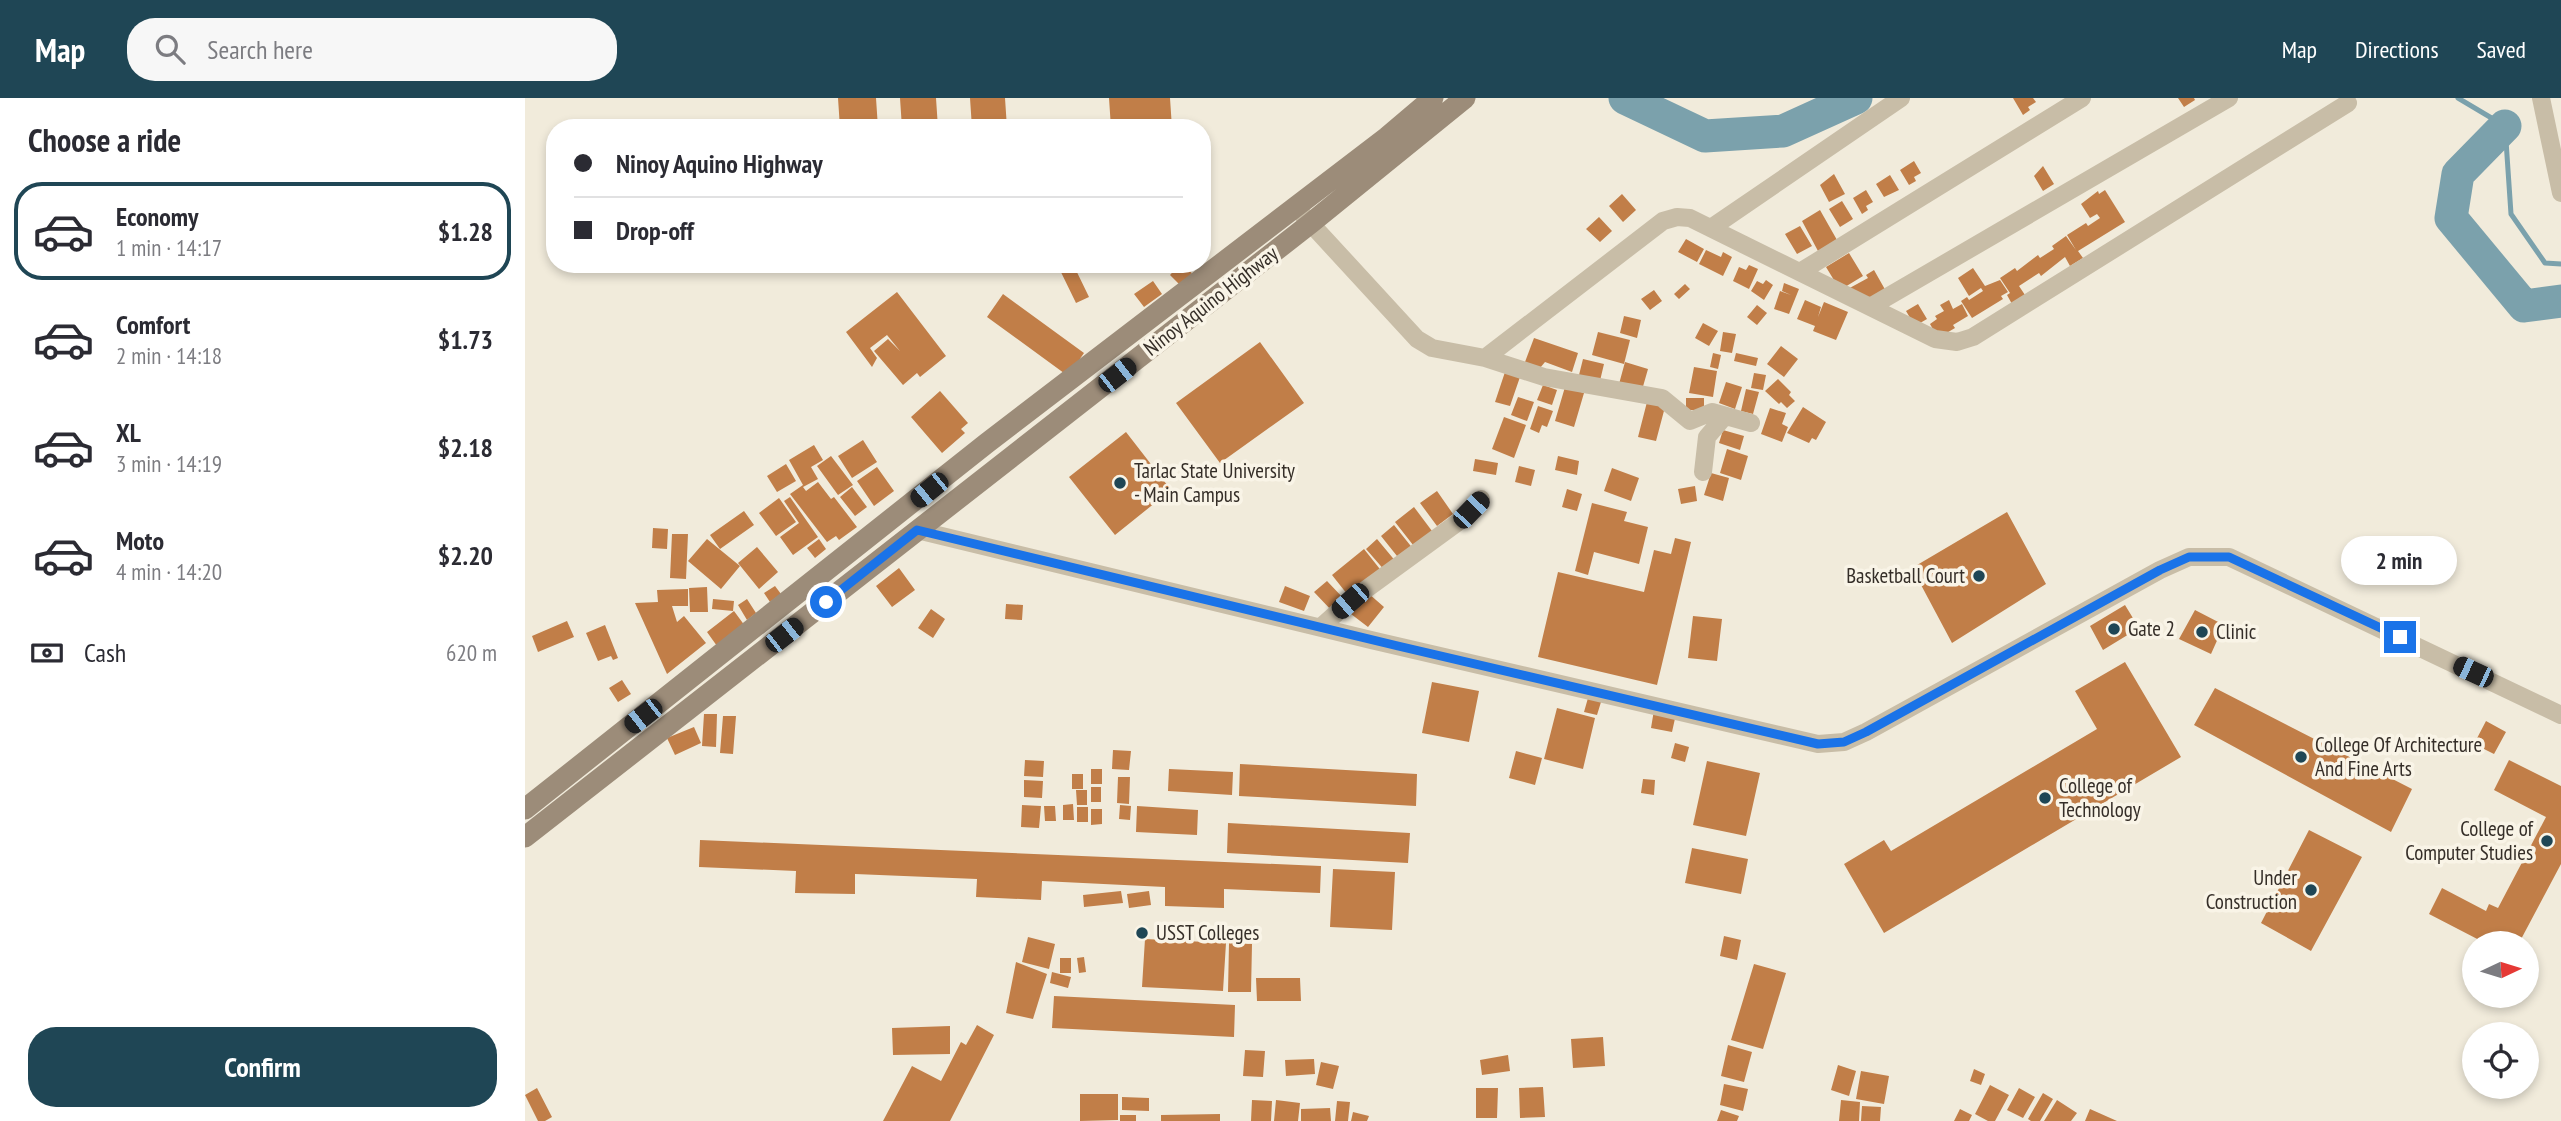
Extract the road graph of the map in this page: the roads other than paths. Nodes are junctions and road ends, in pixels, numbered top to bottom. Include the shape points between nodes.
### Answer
1 (1433, 98) edge
2 (1465, 98) edge
3 (1901, 98) edge
4 (2082, 98) edge
5 (2229, 98) edge
6 (2541, 98) edge
7 (2348, 103) dead end
8 (2561, 193) edge
9 (1295, 206) junction
10 (1311, 223) junction
11 (1711, 228) junction
12 (1211, 271) edge
13 (1800, 272) junction
14 (1208, 273) edge
15 (1870, 307) junction
16 (1485, 358) junction
17 (1725, 416) junction
18 (1751, 423) dead end
19 (971, 456) junction
20 (1703, 472) dead end
21 (987, 476) junction
22 (1481, 499) dead end
23 (917, 530) junction
24 (874, 534) junction
25 (889, 553) junction
26 (1321, 627) junction
27 (2561, 715) edge
28 (525, 809) edge
29 (525, 837) edge

1 - 9 main road, Ninoy Aquino Highway
2 - 10 main road, Ninoy Aquino Highway
3 - 11 street
4 - 13 street
5 - 15 street
6 - 8 street
7 - 15 street via 1973,337 1957,342 1935,339
9 - 10 street
9 - 12 main road, Ninoy Aquino Highway
10 - 16 street via 1417,339 1432,348
10 - 21 main road, Ninoy Aquino Highway
11 - 13 street
11 - 16 street via 1690,218 1663,220
13 - 15 street
14 - 19 main road, Ninoy Aquino Highway
16 - 17 street via 1544,377 1662,398 1690,421 1712,412
17 - 18 street
17 - 20 street via 1707,437
19 - 21 main road
19 - 24 main road, Ninoy Aquino Highway
21 - 23 main road, Ninoy Aquino Highway
22 - 26 street via 1461,520
23 - 25 main road, Ninoy Aquino Highway
23 - 26 street
24 - 25 main road
24 - 28 main road, Ninoy Aquino Highway
25 - 29 main road, Ninoy Aquino Highway
26 - 27 street via 1786,738 1818,744 1844,742 2160,570 2189,557 2229,557

